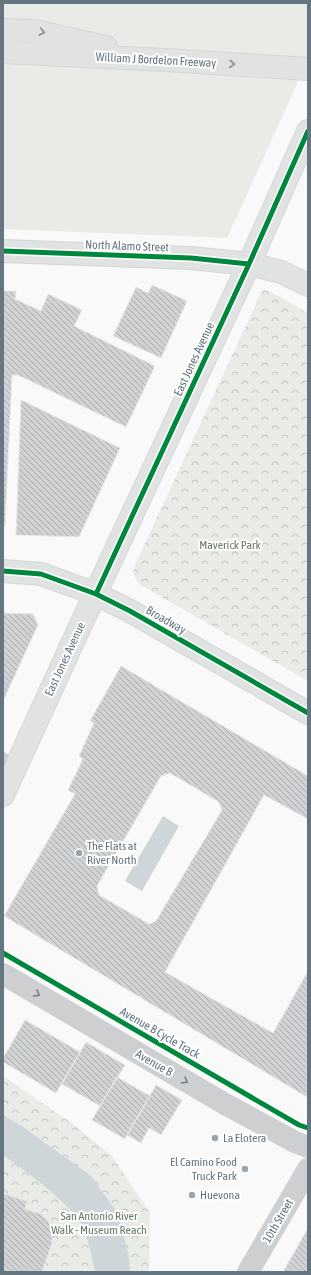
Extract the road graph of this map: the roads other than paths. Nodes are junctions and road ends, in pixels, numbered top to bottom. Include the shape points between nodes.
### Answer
1 (3, 30) edge
2 (3, 52) edge
3 (165, 60) junction
4 (308, 69) edge
5 (308, 131) edge
6 (3, 251) edge
7 (249, 264) junction
8 (308, 285) edge
9 (3, 571) edge
10 (96, 594) junction
11 (308, 713) edge
12 (10, 763) edge
13 (3, 795) edge
14 (3, 974) edge
15 (308, 1146) edge
16 (308, 1169) edge
17 (248, 1272) edge

1 -> 3 main road via 34,30
2 - 3 main road, William J Bordelon Freeway
3 -> 4 main road, William J Bordelon Freeway
5 - 7 main road, East Jones Avenue
6 - 7 main road, North Alamo Street via 190,258
7 - 8 main road, North Alamo Street via 280,272
7 - 10 main road, East Jones Avenue
9 - 10 main road, Broadway via 41,574
10 - 11 main road, Broadway
10 - 12 main road, East Jones Avenue
12 - 13 main road, East Jones Avenue
14 -> 15 street, Avenue B via 225,1104 295,1142
16 - 17 street, 10th Street

